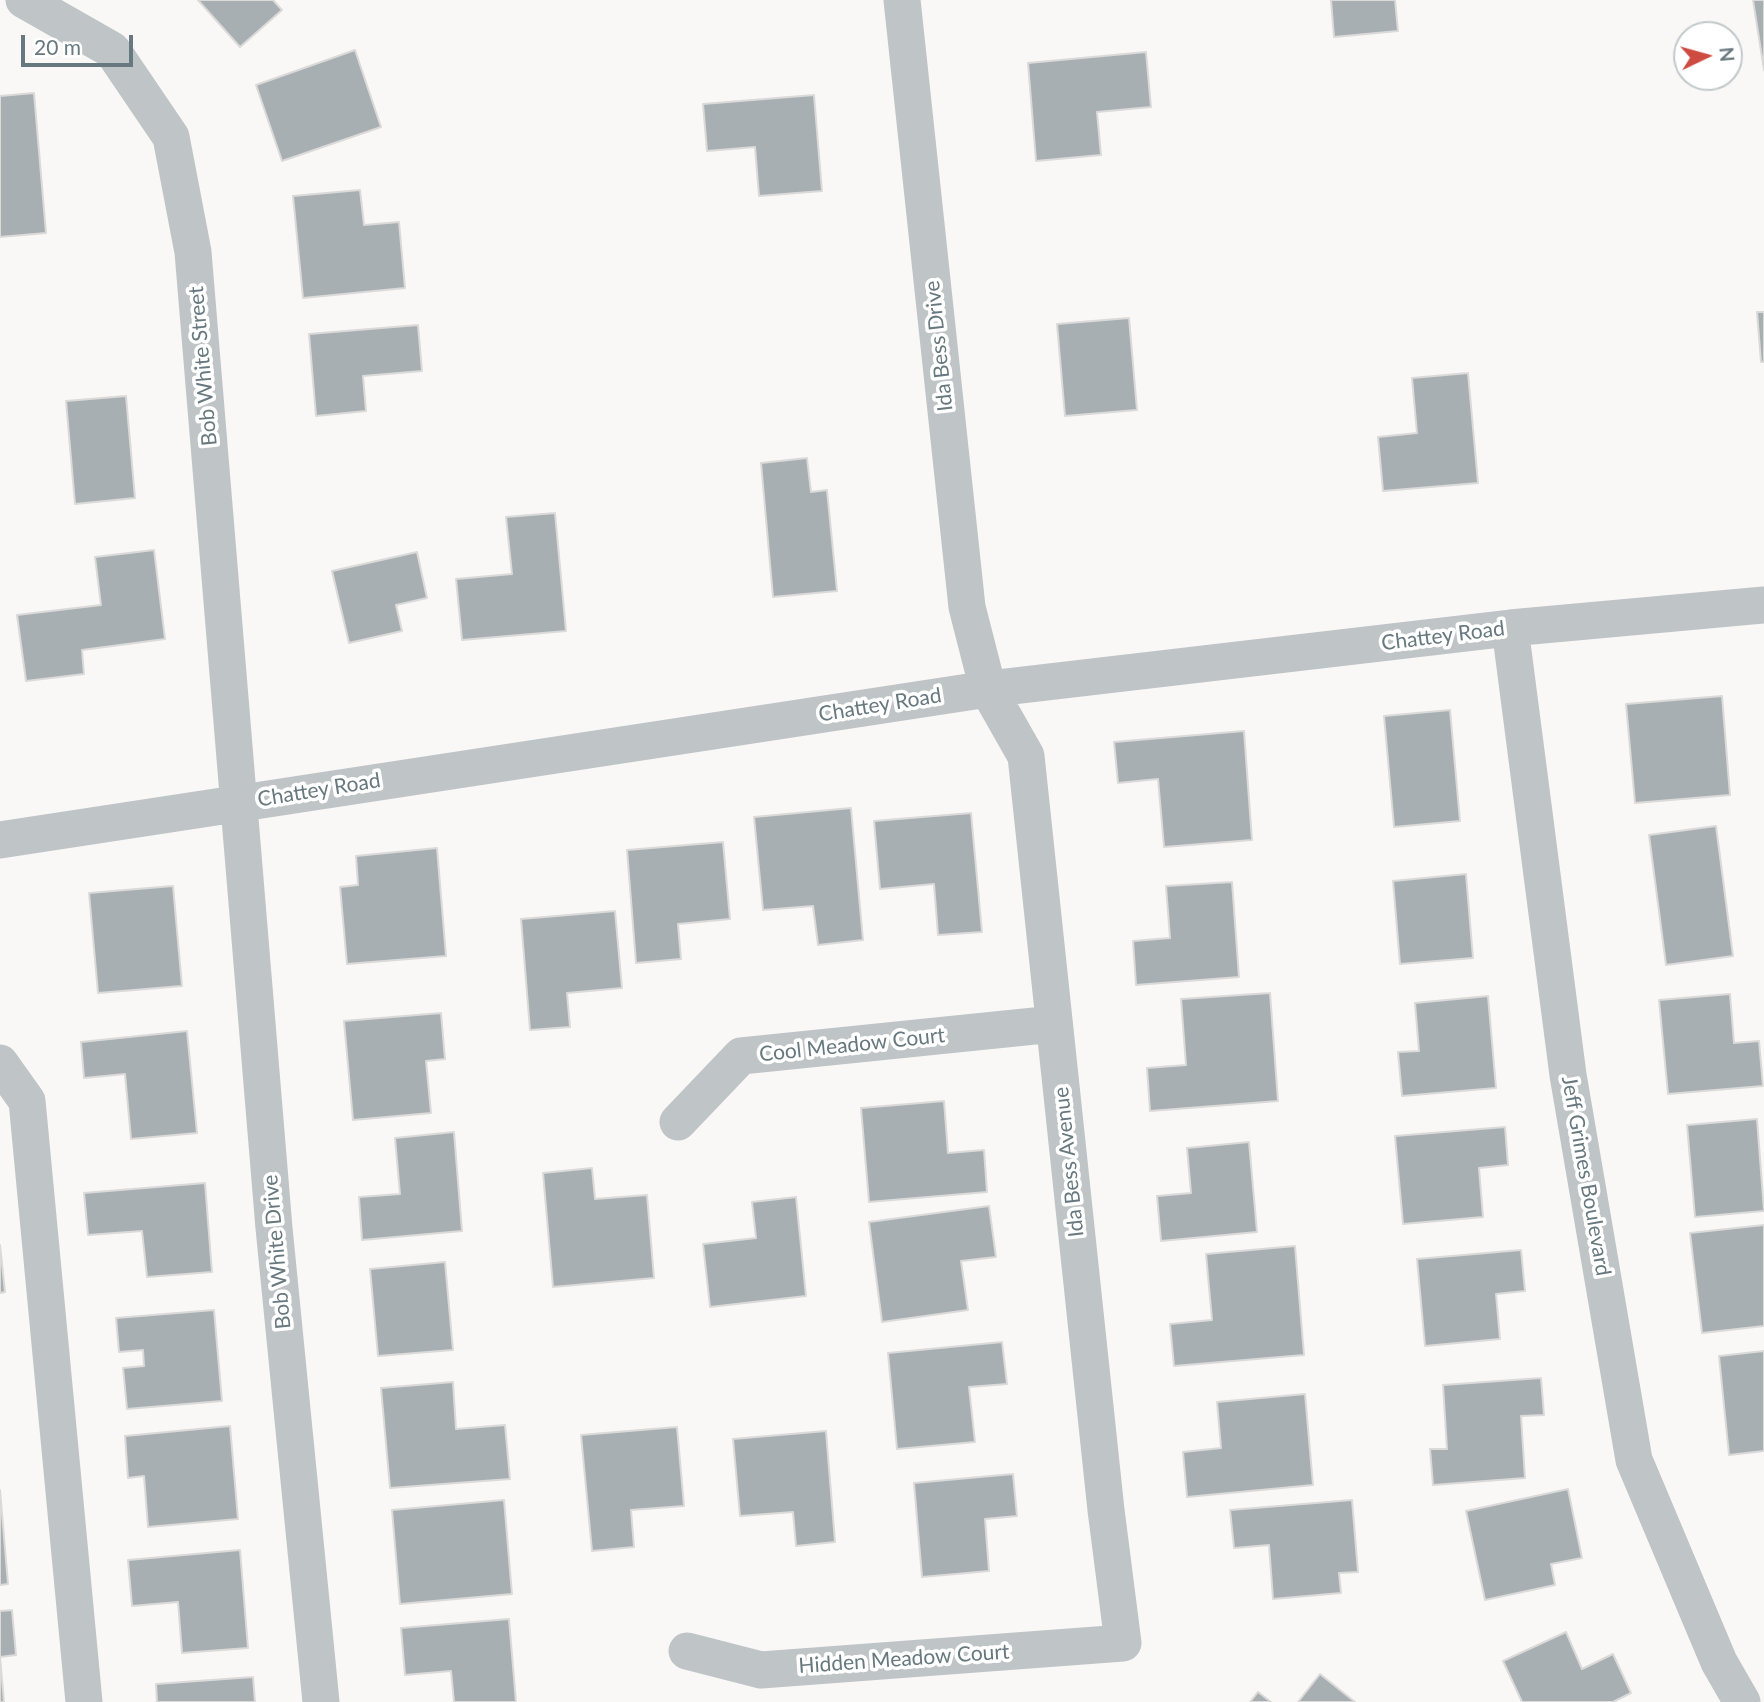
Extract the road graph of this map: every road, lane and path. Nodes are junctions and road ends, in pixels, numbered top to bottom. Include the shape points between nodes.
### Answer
1 (24, 0) edge
2 (902, 0) edge
3 (1764, 605) edge
4 (1510, 628) junction
5 (988, 689) junction
6 (238, 802) junction
7 (0, 840) edge
8 (1054, 1024) junction
9 (0, 1063) edge
10 (678, 1122) dead end
11 (1123, 1643) joint
12 (687, 1651) dead end
13 (84, 1702) edge
14 (321, 1702) edge
15 (1742, 1702) edge

1 - 6 street, Bob White Street via 112,50 171,137 193,252
2 - 5 street, Ida Bess Drive via 967,607
3 - 4 street, Chattey Road
4 - 5 street, Chattey Road
4 - 15 street, Jeff Grimes Boulevard via 1568,1075 1634,1460 1719,1662
5 - 6 street, Chattey Road
5 - 8 street, Ida Bess Avenue via 1026,756
6 - 7 street, Chattey Road
6 - 14 street, Bob White Drive
8 - 10 street, Cool Meadow Court via 741,1056
8 - 11 street, Ida Bess Avenue
9 - 13 street via 27,1101
11 - 12 street, Hidden Meadow Court via 761,1670

